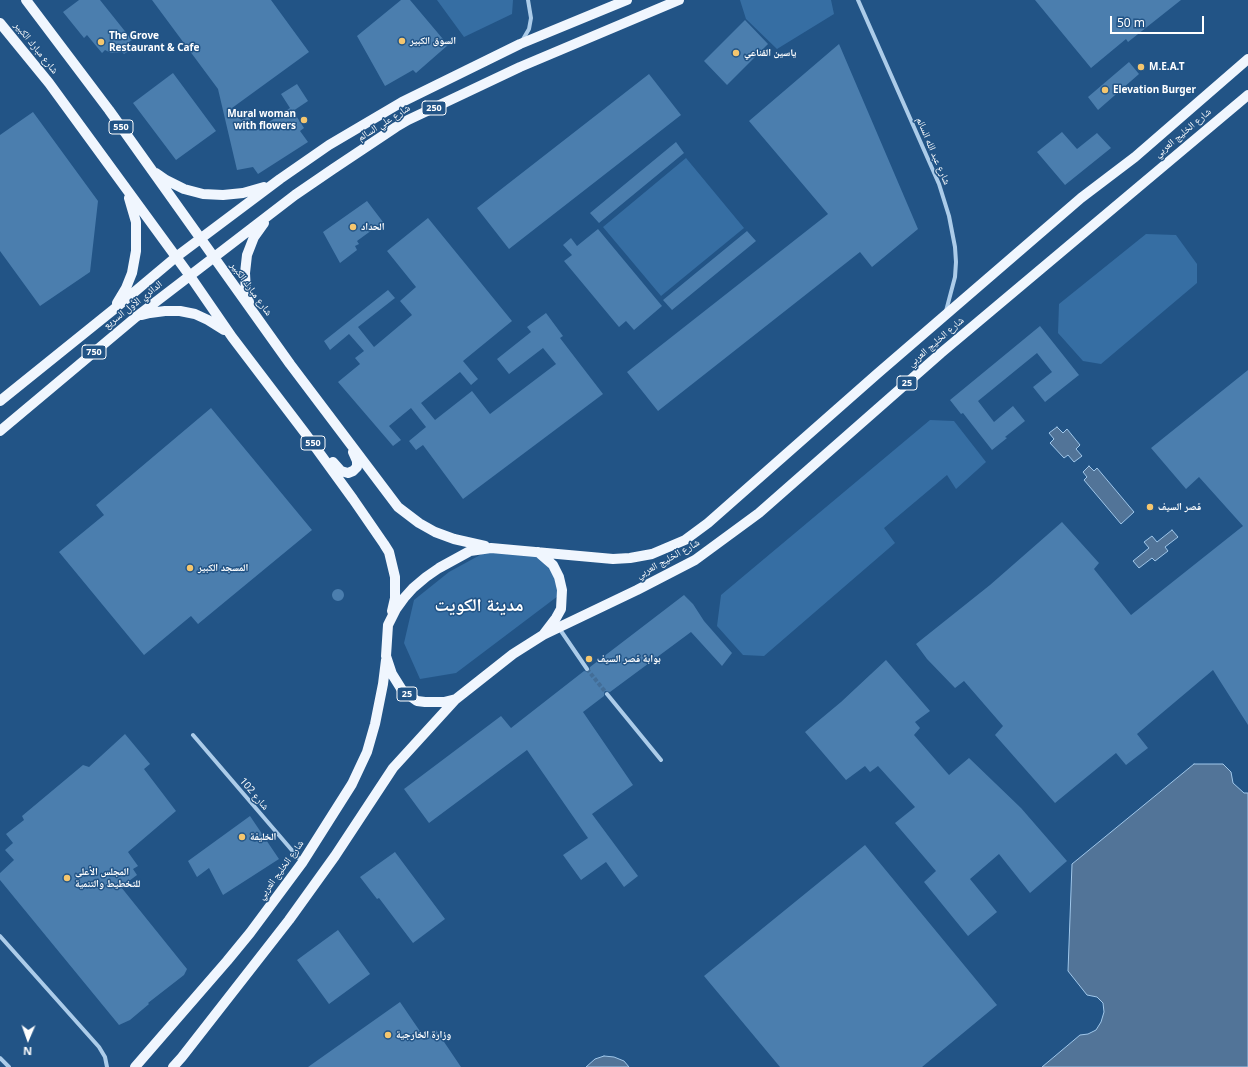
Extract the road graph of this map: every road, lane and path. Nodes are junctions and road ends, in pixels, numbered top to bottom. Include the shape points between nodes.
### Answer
1 (26, 0) edge
2 (528, 0) edge
3 (627, 0) edge
4 (679, 0) edge
5 (858, 0) edge
6 (0, 23) edge
7 (520, 44) junction
8 (1248, 59) edge
9 (1248, 95) edge
10 (150, 168) junction
11 (280, 179) junction
12 (126, 188) junction
13 (279, 209) junction
14 (200, 239) junction
15 (176, 257) junction
16 (213, 258) junction
17 (190, 276) junction
18 (113, 310) junction
19 (252, 310) junction
20 (945, 316) junction
21 (136, 317) junction
22 (232, 337) junction
23 (0, 401) edge
24 (0, 431) edge
25 (305, 433) junction
26 (351, 446) junction
27 (491, 548) junction
28 (538, 552) junction
29 (388, 625) junction
30 (559, 628) junction
31 (543, 635) junction
32 (386, 656) junction
33 (587, 669) tunnel mouth
34 (607, 694) tunnel mouth
35 (456, 699) junction
36 (193, 735) dead end
37 (661, 760) dead end
38 (302, 863) junction
39 (0, 936) edge
40 (0, 1058) edge
41 (9, 1067) edge
42 (107, 1067) edge
43 (135, 1067) edge
44 (173, 1067) edge

1 - 10 main road, شارع مبارك الكبير / 550
2 - 7 street via 531,18 529,29
3 - 7 main road, شارع علي السالم / 250
4 - 13 main road, شارع علي السالم / 250 via 520,67 408,120 333,169
5 - 20 street, شارع عبد الله السالم via 939,184 949,216 956,262 955,277
6 - 12 main road, شارع مبارك الكبير / 550 via 6,35 49,83
7 - 11 main road, شارع علي السالم / 250 via 390,109 329,145
8 - 20 main road, شارع الخليج العربي / 25
9 - 30 main road, شارع الخليج العربي / 25 via 941,354 759,513 695,560
10 - 11 main road via 184,189 223,196 243,194
10 - 14 main road, شارع مبارك الكبير / 550
11 - 14 main road, شارع علي السالم / 250
12 - 15 main road, شارع مبارك الكبير / 550
12 - 18 main road via 134,212 136,251 132,273
13 - 16 main road, شارع علي السالم / 250
13 - 19 main road via 265,221 254,237 247,255 246,292
14 - 15 main road, شارع علي السالم / 250
14 - 16 main road, شارع مبارك الكبير / 550
15 - 17 main road, شارع مبارك الكبير / 550
15 - 18 main road, الدائري الأول السريع / 750
16 - 17 main road, شارع علي السالم / 250
16 - 19 main road, شارع مبارك الكبير / 550
17 - 21 main road, الدائري الأول السريع / 750
17 - 22 main road, شارع مبارك الكبير / 550
18 - 23 main road, الدائري الأول السريع / 750
19 - 26 main road, شارع مبارك الكبير / 550
20 - 28 main road, شارع الخليج العربي / 25 via 708,523 685,540 652,554 630,558 613,559
21 - 22 main road via 165,311 195,314 215,324
21 - 24 main road, الدائري الأول السريع / 750
22 - 25 main road, شارع مبارك الكبير / 550
25 - 26 main road via 341,471 348,473 357,467
25 - 29 main road, شارع مبارك الكبير / 550 via 389,552 394,569 395,598
26 - 27 main road, شارع مبارك الكبير / 550 via 398,507 419,523 454,539
27 - 28 main road, 25
27 - 29 main road, 25 via 470,551 426,577 404,598
28 - 31 main road, 25 via 553,565 562,590 561,609
29 - 32 main road, 25
30 - 31 main road, شارع الخليج العربي / 25
30 - 33 street
31 - 35 main road, 25 via 513,654
32 - 35 main road, 25 via 402,690 417,701 444,702
32 - 38 main road, شارع الخليج العربي / 25 via 383,684 367,752 352,784
34 - 37 street
35 - 44 main road, 25 via 393,768 289,920
36 - 38 street, شارع 102
38 - 43 main road, شارع الخليج العربي / 25 via 227,962
39 - 42 street via 99,1047
40 - 41 street

